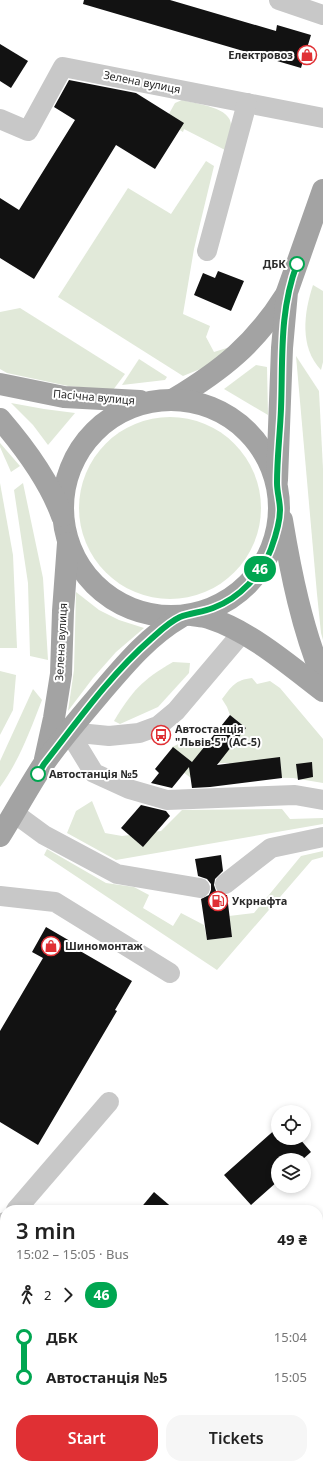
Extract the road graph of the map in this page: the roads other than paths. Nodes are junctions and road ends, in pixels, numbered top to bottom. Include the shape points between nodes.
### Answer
1 (278, 0) edge
2 (323, 15) edge
3 (247, 103) junction
4 (323, 118) edge
5 (0, 119) edge
6 (323, 190) edge
7 (207, 251) dead end
8 (287, 292) junction
9 (0, 384) edge
10 (174, 399) junction
11 (141, 401) junction
12 (0, 420) edge
13 (277, 484) junction
14 (280, 511) junction
15 (63, 519) junction
16 (68, 543) junction
17 (185, 616) junction
18 (242, 633) junction
19 (323, 679) edge
20 (323, 691) edge
21 (69, 732) junction
22 (44, 764) junction
23 (323, 800) edge
24 (14, 813) junction
25 (0, 836) edge
26 (323, 837) edge
27 (225, 884) dead end
28 (200, 888) dead end
29 (0, 896) edge
30 (170, 974) dead end
31 (109, 1102) dead end
32 (20, 1205) edge

1 - 2 street
3 - 4 street, Зелена вулиця
3 - 5 street, Зелена вулиця via 63,67 28,131
3 - 7 street
6 - 8 main road
8 - 10 main road via 271,318 246,347 200,384
8 - 13 main road via 282,348
9 - 11 main road, Пасічна вулиця via 64,397
10 - 11 main road, Пасічна вулиця
10 - 13 main road, Пасічна вулиця via 190,400 213,408 241,427 261,451
11 - 15 main road via 108,418 94,430 73,460 67,477
12 - 15 main road via 35,464 56,499
13 - 14 main road
14 - 17 main road via 273,544 256,576 230,600
14 - 19 main road via 300,610
15 - 16 main road
16 - 17 main road via 84,572 99,588 116,600 150,614
16 - 22 main road, Зелена вулиця via 61,674
17 - 18 main road via 208,617
17 - 21 main road, Зелена вулиця via 165,626 145,644
18 - 20 main road via 283,659
18 - 21 street via 176,711 158,726 138,734 109,736
21 - 22 main road, Зелена вулиця
21 - 23 street via 94,773 130,789 167,800 295,795
22 - 24 main road, Зелена вулиця
24 - 25 main road, Зелена вулиця
24 - 28 street via 44,835 117,874
26 - 27 street via 271,848
29 - 30 street via 55,902
31 - 32 street

